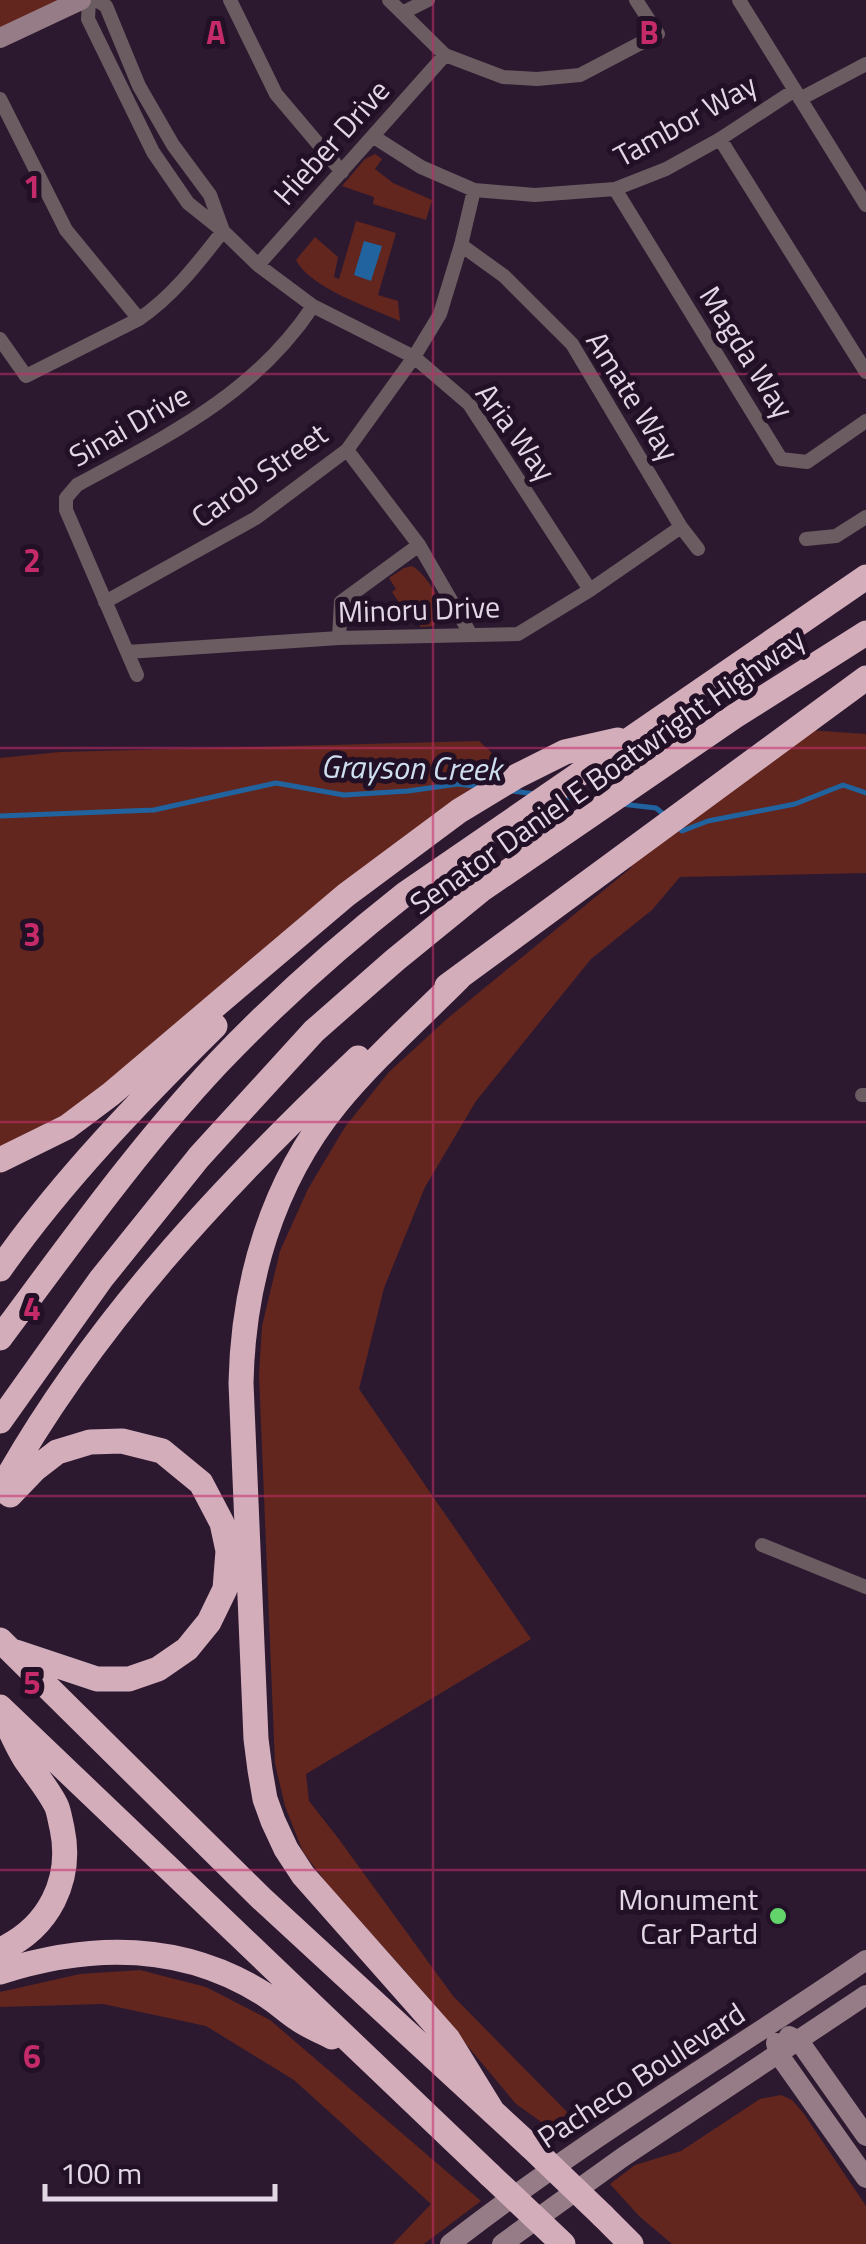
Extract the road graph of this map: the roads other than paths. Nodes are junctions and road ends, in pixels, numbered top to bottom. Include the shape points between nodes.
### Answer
1 (81, 0) edge
2 (93, 0) edge
3 (230, 0) edge
4 (389, 0) edge
5 (428, 0) edge
6 (636, 0) edge
7 (739, 0) edge
8 (402, 13) junction
9 (0, 38) edge
10 (445, 55) junction
11 (866, 64) edge
12 (798, 95) junction
13 (0, 99) edge
14 (374, 137) junction
15 (720, 139) junction
16 (342, 172) junction
17 (474, 190) junction
18 (615, 190) junction
19 (866, 205) edge
20 (223, 232) junction
21 (461, 245) junction
22 (258, 265) junction
23 (313, 306) junction
24 (139, 319) junction
25 (0, 339) edge
26 (414, 357) junction
27 (866, 372) edge
28 (866, 421) edge
29 (347, 450) junction
30 (866, 518) edge
31 (681, 527) junction
32 (806, 539) dead end
33 (419, 545) junction
34 (698, 549) dead end
35 (866, 577) edge
36 (590, 590) junction
37 (105, 602) junction
38 (866, 634) edge
39 (470, 635) junction
40 (339, 638) junction
41 (127, 652) junction
42 (137, 675) dead end
43 (866, 678) edge
44 (633, 736) junction
45 (346, 895) junction
46 (460, 978) junction
47 (0, 1160) edge
48 (0, 1269) edge
49 (0, 1338) edge
50 (0, 1421) edge
51 (0, 1491) edge
52 (0, 1507) edge
53 (762, 1545) dead end
54 (866, 1587) edge
55 (5, 1645) edge
56 (0, 1709) edge
57 (0, 1950) edge
58 (866, 1960) edge
59 (0, 1972) edge
60 (866, 1995) edge
61 (770, 2026) junction
62 (799, 2041) junction
63 (361, 2053) junction
64 (779, 2054) junction
65 (493, 2112) junction
66 (866, 2136) edge
67 (866, 2178) edge
68 (450, 2244) edge
69 (502, 2244) edge
70 (562, 2244) edge
71 (631, 2244) edge

1 - 9 main road
2 - 20 street, Aria Way via 106,6 140,86 210,195
2 - 20 street, Aria Way via 88,19 153,152 188,202
3 - 16 street via 276,94
4 - 8 street
5 - 8 street
6 - 10 street via 658,34 580,74 503,77
7 - 12 street
8 - 10 street
10 - 14 street, Hieber Drive
11 - 12 street, Tambor Way
12 - 15 street, Tambor Way
12 - 19 street
13 - 24 street via 66,230
14 - 16 street, Hieber Drive
14 - 17 street, Tambor Way via 421,168
15 - 18 street, Tambor Way
15 - 27 street
16 - 22 street, Hieber Drive
17 - 18 street, Tambor Way via 534,196
17 - 21 street, Carob Street
18 - 28 street, Magda Way via 781,459 807,462
20 - 22 street, Aria Way
20 - 24 street
21 - 26 street, Carob Street via 440,314
21 - 31 street, Amate Way via 504,276 572,344
22 - 23 street, Aria Way
23 - 26 street, Aria Way
23 - 37 street, Sinai Drive via 216,406 70,491 66,510
24 - 25 street via 26,376
26 - 29 street, Carob Street
26 - 36 street, Aria Way via 469,404
29 - 33 street
29 - 37 street, Carob Street via 256,518
30 - 32 street via 836,536
31 - 34 street, Amate Way
31 - 36 street, Minoru Drive
33 - 39 street
33 - 40 street via 341,602
35 - 44 highway, Senator Daniel E Boatwright Highway
36 - 39 street, Minoru Drive via 518,634
37 - 41 street, Sinai Drive
38 - 50 highway, Senator Daniel E Boatwright Highway via 481,890 314,1031 101,1278
39 - 40 street, Minoru Drive
40 - 41 street, Minoru Drive
41 - 42 street, Sinai Drive
43 - 46 highway
44 - 45 highway via 565,752 517,776
44 - 49 highway, Senator Daniel E Boatwright Highway via 335,950 218,1063 118,1181
45 - 47 highway via 111,1094 67,1127
45 - 48 highway via 163,1077
46 - 51 highway via 383,1033 229,1186 119,1311
46 - 65 highway via 373,1062 302,1154 255,1269 241,1383 256,1739 265,1799 303,1875 448,2039
52 - 55 highway via 57,1452 122,1441 162,1451 200,1482 228,1551 225,1590 209,1622 188,1649 158,1669 128,1680 97,1680
53 - 54 street
55 - 65 highway via 262,1898
56 - 57 highway via 57,1806 66,1846 64,1875 40,1922
56 - 63 highway
58 - 61 main road, Pacheco Boulevard
59 - 63 highway via 99,1951 159,1954 222,1973
60 - 62 main road, Pacheco Boulevard
61 - 62 main road
61 - 64 main road
61 - 68 main road, Pacheco Boulevard via 579,2149
62 - 64 main road, Pacheco Boulevard
62 - 66 main road
63 - 70 highway, bridge
64 - 67 main road
64 - 69 main road, Pacheco Boulevard
65 - 71 highway, bridge

